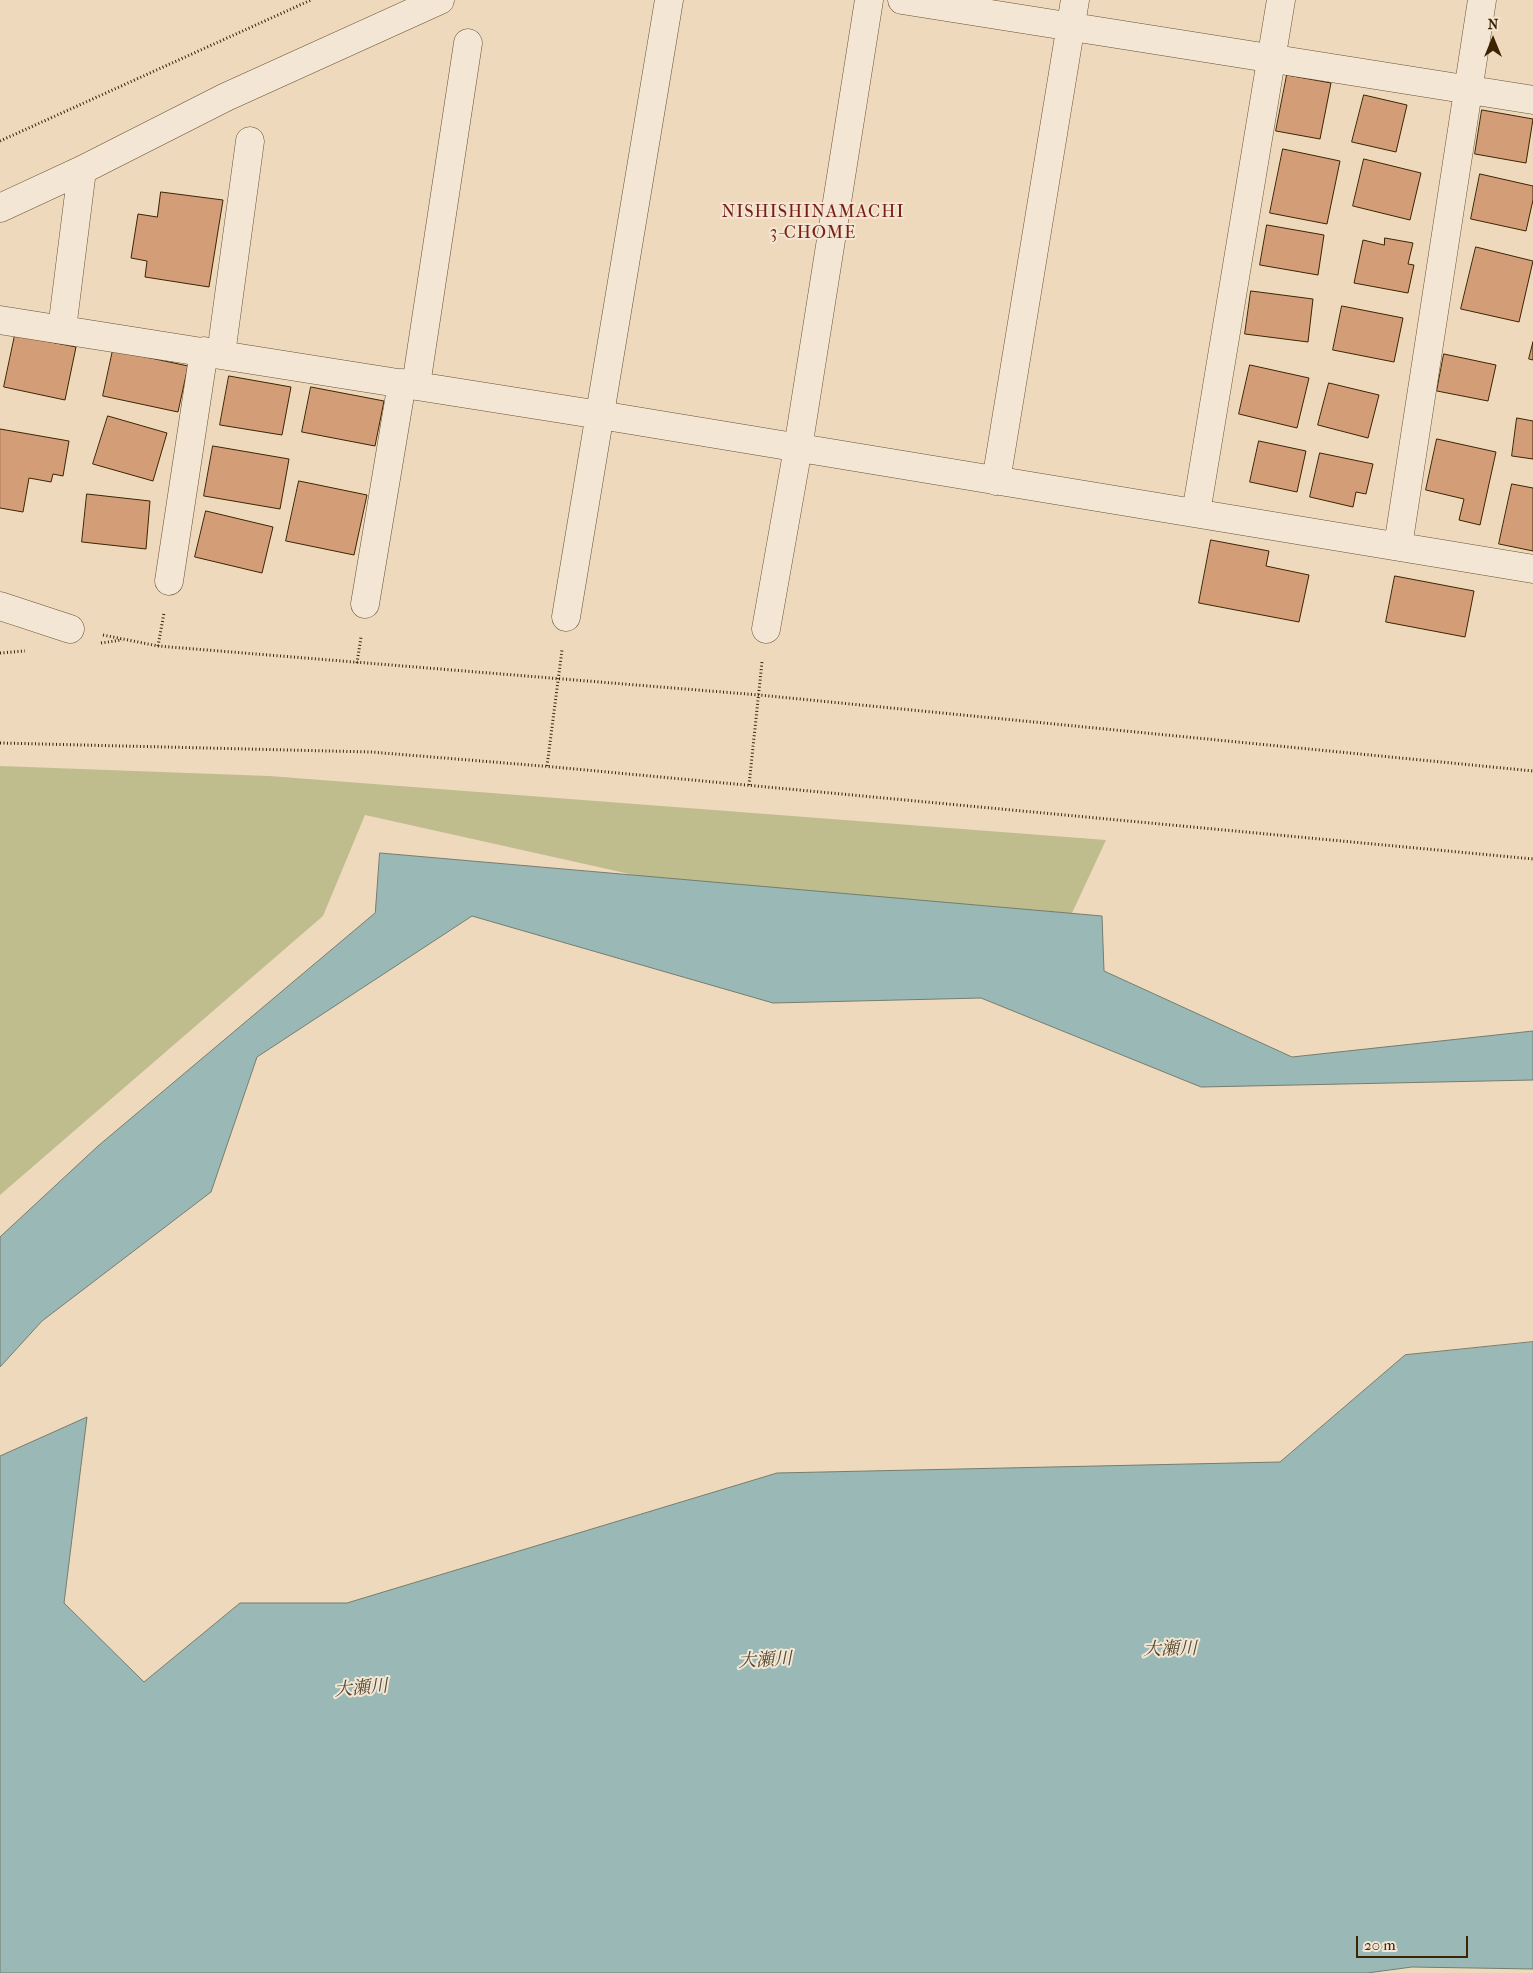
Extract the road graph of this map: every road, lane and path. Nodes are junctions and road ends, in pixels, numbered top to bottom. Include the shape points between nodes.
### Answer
1 (311, 0) edge
2 (440, 0) edge
3 (669, 0) edge
4 (870, 0) edge
5 (902, 0) edge
6 (1281, 0) edge
7 (1482, 0) edge
8 (1072, 13) edge
9 (468, 43) dead end
10 (1271, 58) junction
11 (1467, 89) junction
12 (1533, 100) edge
13 (0, 141) edge
14 (250, 141) dead end
15 (82, 170) junction
16 (0, 208) edge
17 (0, 320) edge
18 (62, 329) junction
19 (213, 353) junction
20 (409, 384) junction
21 (600, 415) junction
22 (798, 448) junction
23 (996, 480) junction
24 (1196, 513) junction
25 (1398, 546) junction
26 (1533, 569) edge
27 (169, 581) dead end
28 (365, 604) dead end
29 (0, 606) edge
30 (566, 617) joint
31 (70, 629) joint
32 (766, 629) joint
33 (558, 678) junction
34 (758, 695) junction
35 (0, 743) edge
36 (547, 766) junction
37 (1533, 770) edge
38 (748, 785) junction
39 (1533, 859) edge

1 - 13 path
2 - 15 street via 226,97
3 - 21 street
4 - 22 street
5 - 8 street
6 - 10 street
7 - 11 street
8 - 10 street
8 - 23 street
9 - 20 street
10 - 11 street
10 - 24 street
11 - 12 street
11 - 25 street
14 - 19 street
15 - 16 street
15 - 18 street
17 - 18 street
18 - 19 street
19 - 20 street
19 - 27 street
20 - 21 street
20 - 28 street
21 - 22 street
21 - 30 street
22 - 23 street
22 - 32 street
23 - 24 street
24 - 25 street
25 - 26 street
29 - 31 street
30 - 33 path
31 - 33 path via 158,646
32 - 34 path
33 - 34 path
33 - 36 path
34 - 37 path
34 - 38 path
35 - 36 path via 371,752
36 - 38 path
38 - 39 path

